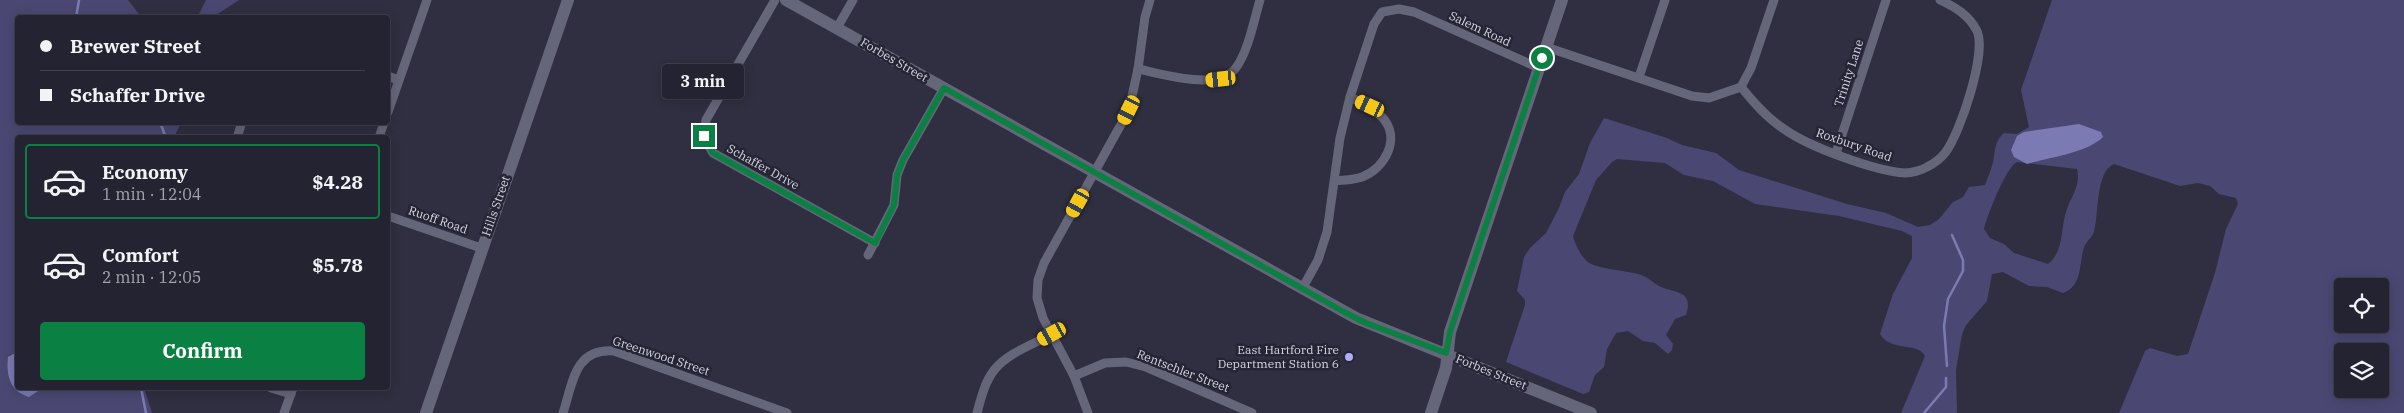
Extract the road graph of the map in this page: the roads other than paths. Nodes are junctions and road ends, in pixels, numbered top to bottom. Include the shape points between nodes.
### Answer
1 (427, 0) edge
2 (568, 0) edge
3 (775, 0) edge
4 (786, 0) edge
5 (852, 0) edge
6 (1150, 0) edge
7 (1260, 0) edge
8 (1562, 0) edge
9 (1665, 0) edge
10 (1774, 0) edge
11 (1886, 0) edge
12 (1940, 0) edge
13 (837, 28) junction
14 (1546, 47) junction
15 (1539, 68) junction
16 (1138, 69) junction
17 (390, 77) edge
18 (1639, 77) junction
19 (398, 80) junction
20 (1741, 87) junction
21 (944, 88) junction
22 (1350, 97) junction
23 (390, 106) edge
24 (1836, 154) junction
25 (1095, 173) junction
26 (1335, 181) junction
27 (390, 217) edge
28 (875, 243) junction
29 (481, 248) junction
30 (868, 256) dead end
31 (1302, 288) junction
32 (1052, 334) junction
33 (1446, 353) junction
34 (1074, 376) junction
35 (292, 391) edge
36 (284, 413) edge
37 (426, 413) edge
38 (563, 413) edge
39 (787, 413) edge
40 (977, 413) edge
41 (1088, 413) edge
42 (1252, 413) edge
43 (1431, 413) edge
44 (1591, 413) edge

1 - 19 street
2 - 29 main road, Hills Street
3 - 28 street, Schaffer Drive via 706,120 704,136 713,153
4 - 13 main road, Forbes Street
5 - 13 street
6 - 16 street
7 - 16 street via 1242,58 1234,70 1221,79 1203,81
8 - 14 main road
9 - 18 street
10 - 20 street via 1751,68
11 - 24 street, Trinity Lane
12 - 24 street, Roxbury Road via 1968,18 1977,32 1981,48 1979,66 1953,140 1944,155 1926,168 1908,173 1886,170
13 - 21 main road, Forbes Street
14 - 15 main road
14 - 18 street
15 - 22 street, Salem Road via 1414,12 1399,9 1382,12 1374,24
15 - 33 main road via 1450,332
16 - 25 street via 1129,110
17 - 19 street
18 - 20 street via 1692,96 1709,98
19 - 23 street
20 - 24 street, Roxbury Road via 1785,130
21 - 25 main road, Forbes Street
21 - 28 street via 903,160 897,175 894,205
22 - 26 street, Salem Road via 1340,138
22 - 26 street via 1370,106 1384,119 1391,134 1389,154 1378,168 1361,177
25 - 31 main road, Forbes Street
25 - 32 street via 1044,263 1038,280 1037,298
26 - 31 street, Salem Road via 1324,241 1318,260
27 - 29 street, Ruoff Road
28 - 30 street
29 - 37 main road, Hills Street
31 - 33 main road, Forbes Street via 1366,323
32 - 34 street
32 - 40 street via 1006,359 995,369 987,381
33 - 43 main road via 1446,368
33 - 44 main road, Forbes Street
34 - 41 street
34 - 42 street, Rentschler Street via 1105,363 1126,362 1146,367
35 - 36 street
38 - 39 street, Greenwood Street via 578,367 587,356 600,350 614,352

